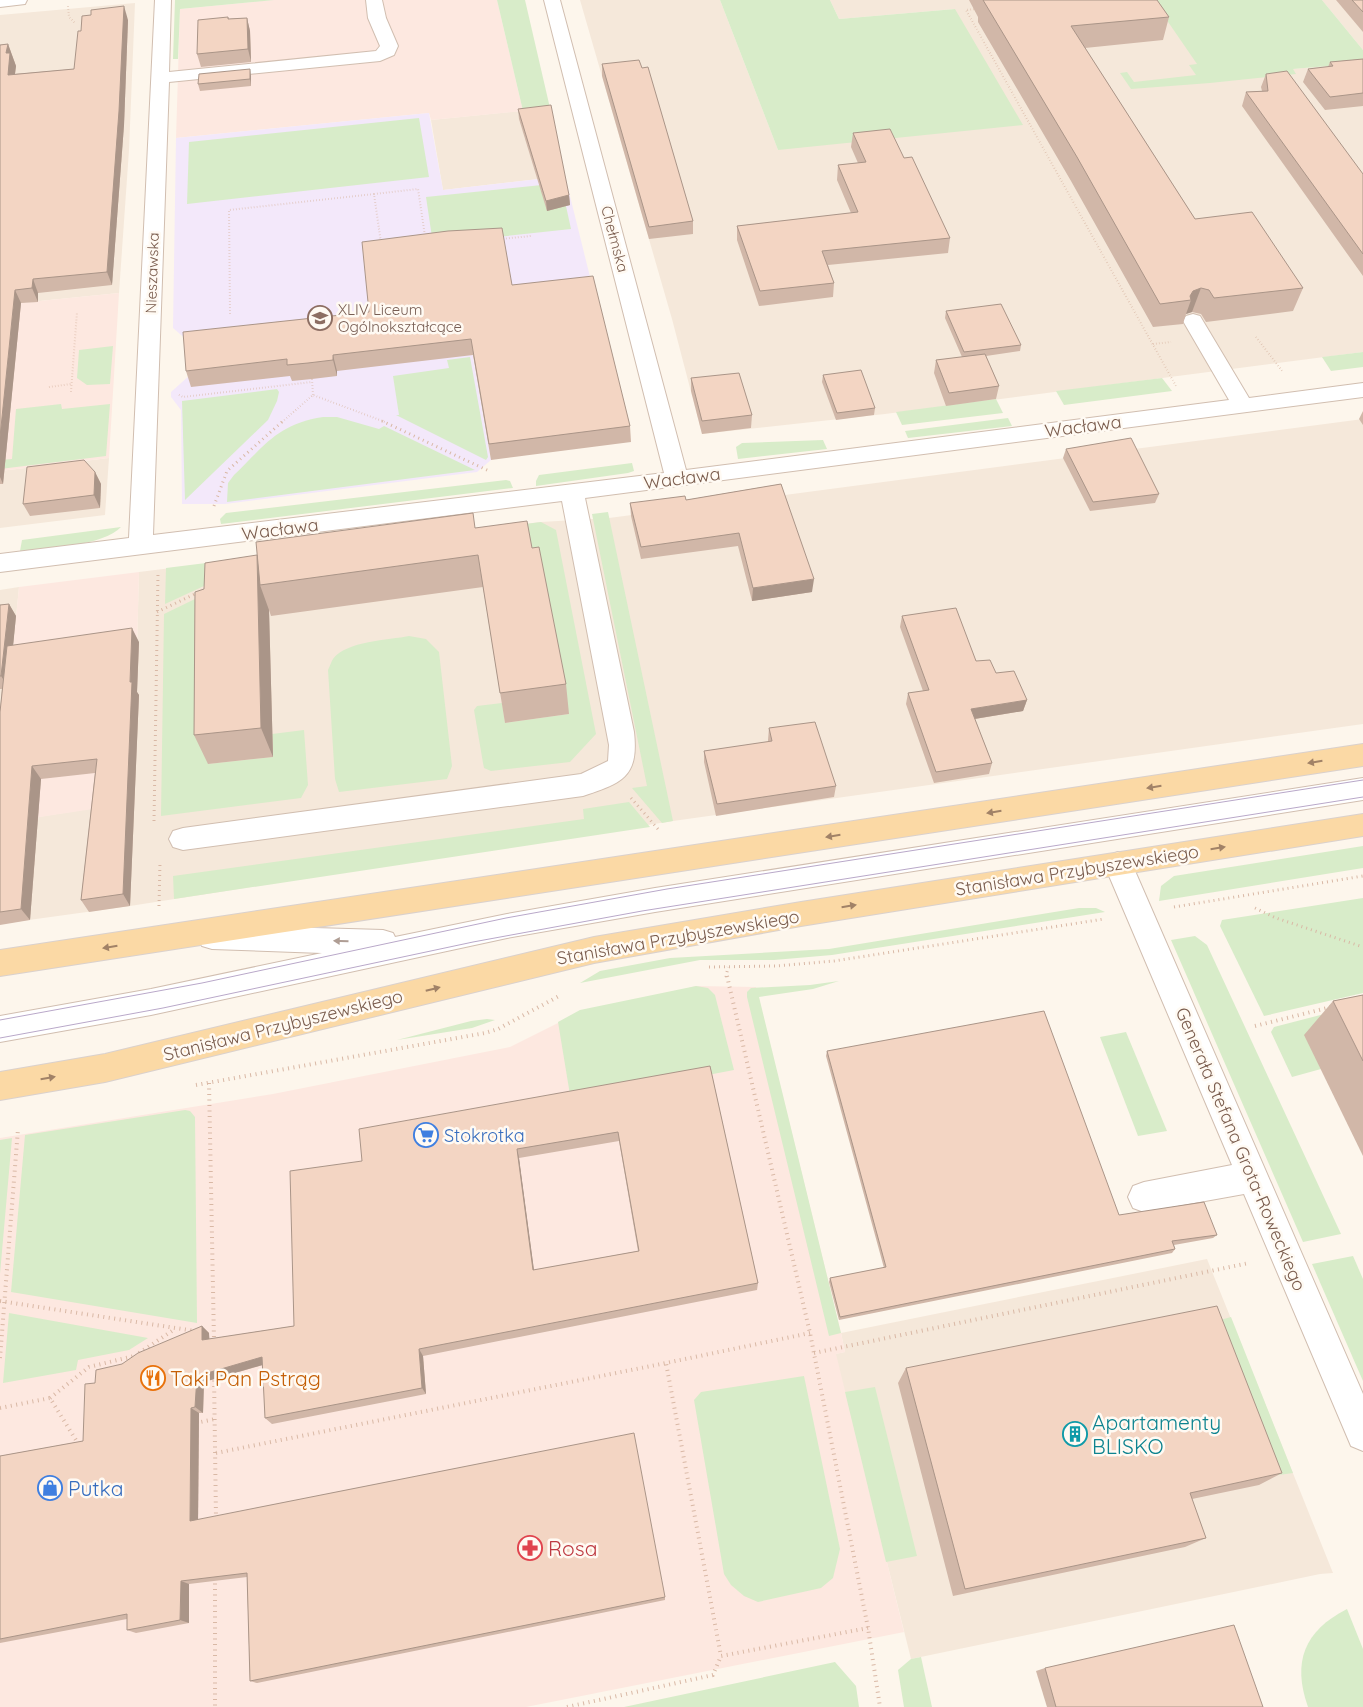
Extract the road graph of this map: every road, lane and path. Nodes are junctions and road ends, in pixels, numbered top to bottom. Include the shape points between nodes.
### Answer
1 (19, 0) edge
2 (163, 0) edge
3 (374, 0) edge
4 (552, 0) edge
5 (0, 2) edge
6 (68, 6) dead end
7 (984, 9) dead end
8 (76, 24) dead end
9 (160, 78) junction
10 (374, 194) junction
11 (531, 236) dead end
12 (425, 238) edge
13 (493, 240) edge
14 (389, 242) edge
15 (77, 312) dead end
16 (230, 314) dead end
17 (1193, 321) edge
18 (1256, 337) dead end
19 (1276, 362) dead end
20 (1170, 376) dead end
21 (71, 384) junction
22 (49, 387) dead end
23 (1363, 390) edge
24 (70, 392) dead end
25 (177, 394) dead end
26 (313, 395) junction
27 (1243, 406) junction
28 (494, 474) dead end
29 (677, 479) junction
30 (572, 492) junction
31 (213, 511) dead end
32 (141, 545) junction
33 (0, 563) edge
34 (158, 565) dead end
35 (202, 590) edge
36 (157, 612) junction
37 (1363, 755) edge
38 (1363, 789) edge
39 (161, 823) dead end
40 (1363, 825) edge
41 (182, 838) dead end
42 (160, 860) dead end
43 (1118, 864) junction
44 (1363, 876) edge
45 (1255, 908) dead end
46 (158, 911) dead end
47 (1140, 913) junction
48 (158, 939) junction
49 (442, 940) junction
50 (1363, 947) edge
51 (0, 963) edge
52 (701, 967) dead end
53 (728, 967) junction
54 (565, 993) dead end
55 (1334, 1006) edge
56 (1254, 1026) dead end
57 (0, 1029) edge
58 (209, 1083) junction
59 (0, 1086) edge
60 (190, 1086) dead end
61 (18, 1129) dead end
62 (1252, 1177) junction
63 (1144, 1196) dead end
64 (1257, 1262) dead end
65 (2, 1301) edge
66 (176, 1328) junction
67 (810, 1333) junction
68 (214, 1334) junction
69 (214, 1344) edge
70 (814, 1353) junction
71 (0, 1358) edge
72 (666, 1363) junction
73 (214, 1372) edge
74 (50, 1398) junction
75 (0, 1408) edge
76 (215, 1419) junction
77 (186, 1425) edge
78 (1363, 1434) edge
79 (88, 1443) edge
80 (216, 1453) junction
81 (216, 1522) edge
82 (216, 1570) edge
83 (868, 1628) junction
84 (720, 1656) junction
85 (215, 1707) edge
86 (567, 1707) edge
87 (880, 1707) edge

1 - 5 street
2 - 9 street, Nieszawska
3 - 9 street via 377,18 390,46 380,56
4 - 29 street, Chełmska
6 - 8 path via 69,16
7 - 20 path via 966,10
9 - 32 street, Nieszawska
10 - 12 path via 418,189
10 - 14 path via 380,243
10 - 16 path via 229,210
11 - 13 path
15 - 21 path
17 - 27 street
18 - 19 path
21 - 22 path
21 - 24 path
23 - 27 street, Wacława
25 - 26 path via 183,397 312,381
26 - 28 path via 400,428
26 - 31 path via 227,471
27 - 29 street, Wacława
29 - 30 street, Wacława
30 - 32 street, Wacława
30 - 41 street via 624,753 620,765 610,774 583,785
32 - 33 street, Wacława
34 - 36 path
35 - 36 path
36 - 39 path via 153,821
37 -> 48 main road
38 - 49 street via 655,900
43 -> 40 main road, Stanisława Przybyszewskiego
42 - 46 path
43 - 47 street, Generała Stefana Grota-Roweckiego
59 -> 43 main road, Stanisława Przybyszewskiego via 105,1068 594,950
44 - 47 path
45 - 50 path
47 - 53 path via 834,961
47 - 62 street, Generała Stefana Grota-Roweckiego
49 -> 48 street
48 -> 51 main road
49 - 57 street via 151,1002
52 - 53 path
53 - 67 path via 726,980
54 - 58 path via 485,1033
55 - 56 path
58 - 60 path
58 - 68 path
61 - 65 path
62 - 63 street
62 - 78 street, Generała Stefana Grota-Roweckiego
64 - 70 path
65 - 66 path
65 - 71 path
66 - 68 path
66 - 74 path via 132,1357 89,1367
67 - 70 path
67 - 72 path
68 - 69 path
70 - 83 path
72 - 80 path
72 - 84 path
73 - 76 path
74 - 75 path
74 - 79 path via 78,1445
76 - 77 path
76 - 80 path
80 - 81 path
82 - 85 path
83 - 84 path
83 - 87 path
84 - 86 path via 713,1675

